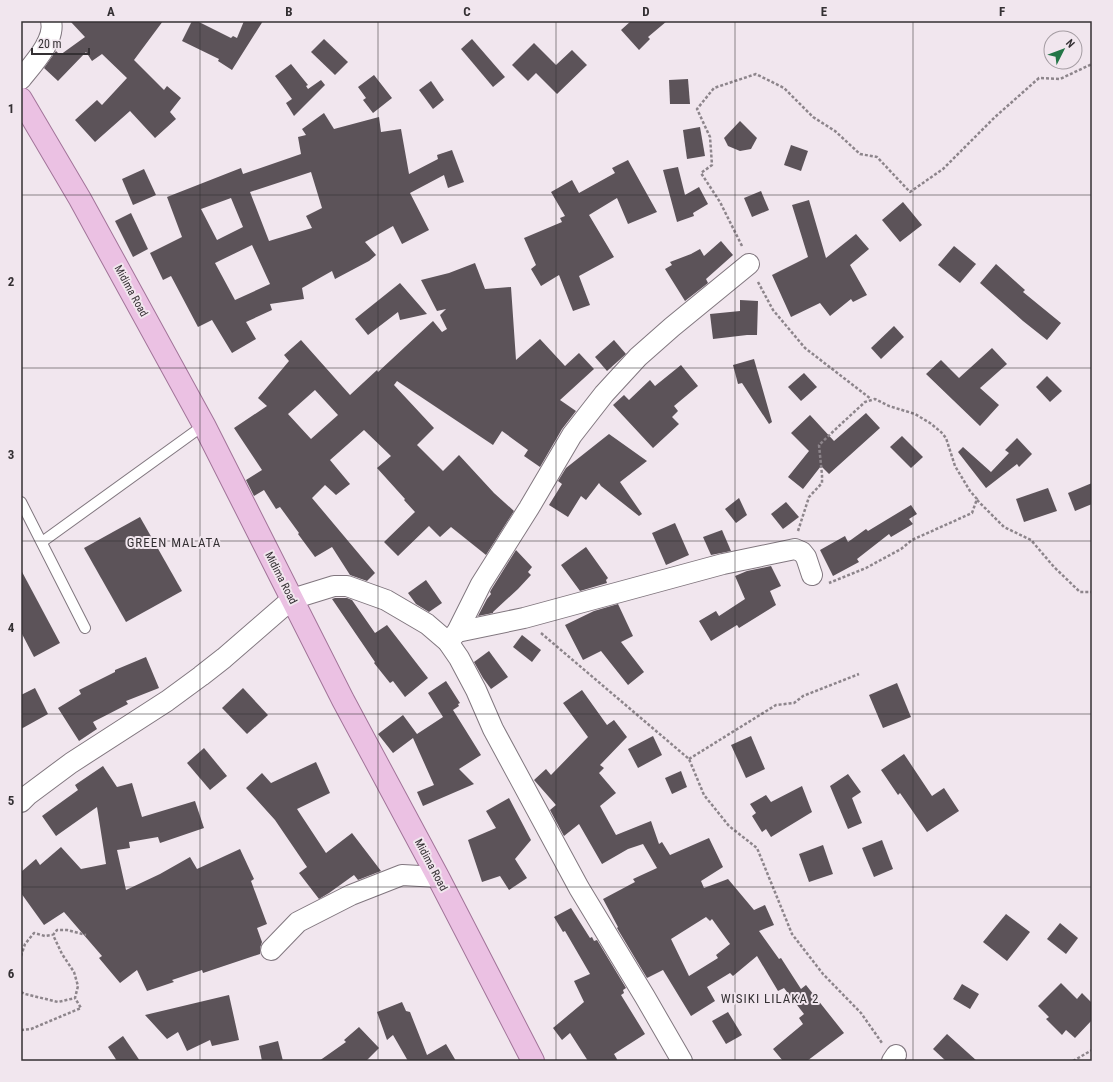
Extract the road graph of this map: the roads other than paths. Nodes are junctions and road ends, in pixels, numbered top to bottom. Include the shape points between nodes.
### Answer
1 (52, 21) edge
2 (21, 79) edge
3 (21, 99) edge
4 (750, 264) road end
5 (204, 425) junction
6 (21, 502) edge
7 (42, 542) junction
8 (812, 575) road end
9 (292, 599) junction
10 (85, 628) dead end
11 (453, 637) junction
12 (21, 802) edge
13 (438, 877) junction
14 (271, 950) dead end
15 (533, 1061) edge
16 (682, 1061) edge

1 - 2 street via 49,42
3 - 5 main road, Midima Road via 80,199
4 - 11 street via 638,357 604,394 572,435 481,584
5 - 7 lane
5 - 9 main road, Midima Road
6 - 7 lane
7 - 10 lane
8 - 11 street via 806,557 795,549 723,564
9 - 11 street via 334,586 347,586 386,600
9 - 12 street via 201,676 71,763
9 - 13 main road, Midima Road via 342,700
11 - 16 street via 459,658 493,729 579,888
13 - 14 street via 402,874 351,895 298,922
13 - 15 main road, Midima Road

